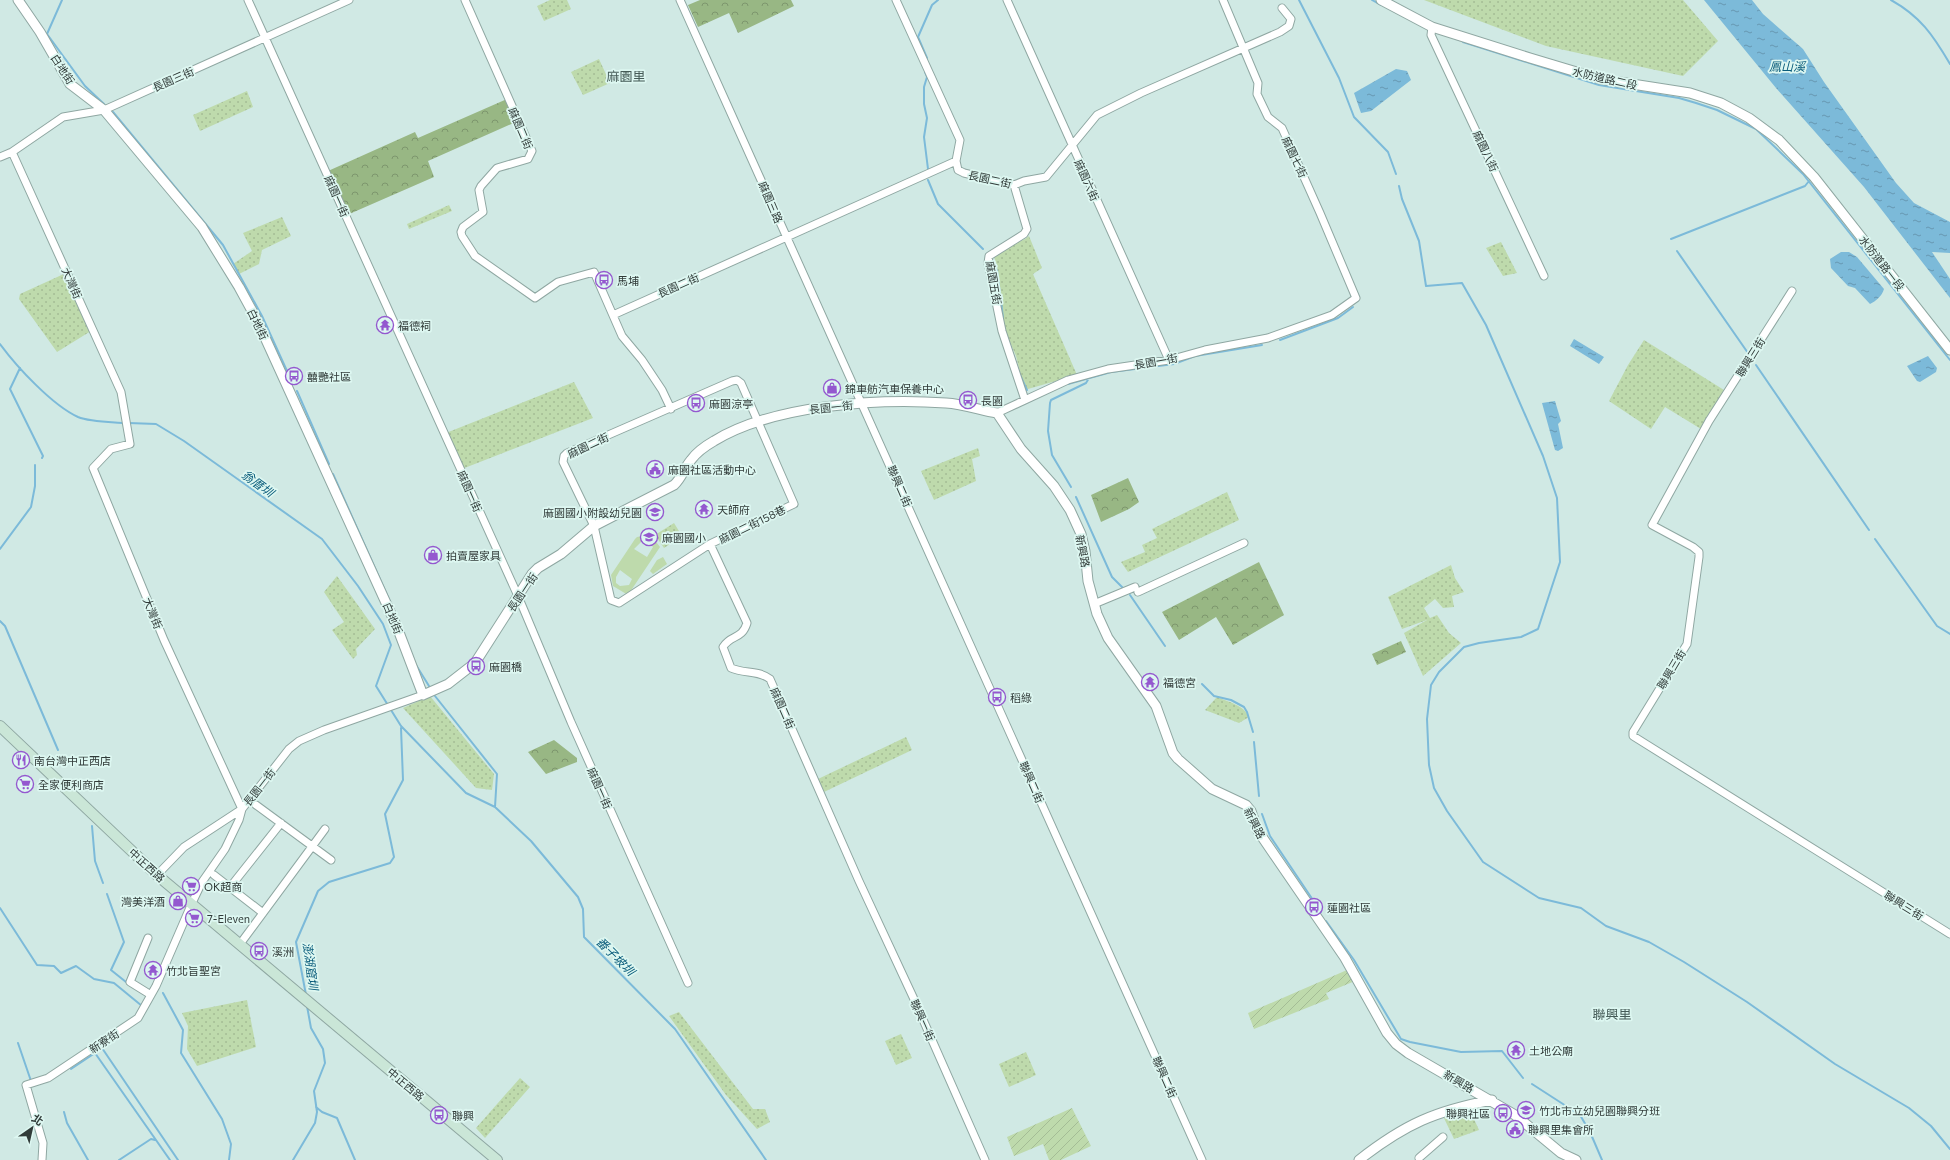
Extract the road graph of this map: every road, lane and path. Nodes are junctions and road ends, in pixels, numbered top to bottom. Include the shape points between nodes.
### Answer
1 (18, 0) edge
2 (248, 0) edge
3 (349, 0) edge
4 (464, 0) edge
5 (680, 0) edge
6 (896, 0) edge
7 (1007, 0) edge
8 (1223, 0) edge
9 (1381, 0) edge
10 (1282, 8) dead end
11 (1432, 31) junction
12 (265, 37) junction
13 (1244, 47) junction
14 (104, 110) junction
15 (1072, 146) junction
16 (12, 152) junction
17 (0, 158) edge
18 (956, 161) junction
19 (1814, 177) joint
20 (1014, 185) junction
21 (787, 237) junction
22 (1544, 276) dead end
23 (1792, 291) dead end
24 (1356, 298) joint
25 (613, 315) junction
26 (1950, 350) edge
27 (1169, 360) junction
28 (1025, 400) junction
29 (863, 404) junction
30 (671, 409) junction
31 (997, 413) junction
32 (759, 421) junction
33 (594, 526) junction
34 (1244, 543) dead end
35 (710, 544) junction
36 (518, 596) junction
37 (1094, 604) junction
38 (423, 695) junction
39 (0, 726) edge
40 (256, 805) dead end
41 (242, 810) junction
42 (281, 823) junction
43 (326, 829) dead end
44 (313, 846) junction
45 (331, 860) dead end
46 (157, 875) junction
47 (214, 875) dead end
48 (859, 881) joint
49 (231, 886) junction
50 (192, 904) junction
51 (263, 913) junction
52 (1950, 934) edge
53 (148, 938) dead end
54 (240, 944) junction
55 (688, 984) dead end
56 (151, 995) junction
57 (1492, 1100) junction
58 (1443, 1137) dead end
59 (1419, 1158) dead end
60 (42, 1160) edge
61 (497, 1160) edge
62 (986, 1160) edge
63 (1202, 1160) edge
64 (1359, 1160) edge
65 (1576, 1160) edge

1 - 14 street, 白地街 via 70,84
2 - 12 street, 麻園一街
3 - 12 street, 長園三街
4 - 25 street, 麻園二街 via 532,151 528,159 498,168 481,186 479,190 483,212 463,227 462,236 475,256 535,298 558,282 594,272
5 - 21 street, 麻園三路
6 - 18 street via 960,140
7 - 15 street, 麻園六街
8 - 13 street, 麻園七街
9 - 11 street, 水防道路二段
10 - 13 street, 長園二街 via 1291,19 1289,26
11 - 19 street, 水防道路二段 via 1600,79 1690,93 1721,103 1749,118 1779,140
11 - 22 street, 麻園八街
12 - 14 street, 長園三街
12 - 36 street, 麻園一街
13 - 15 street, 長園二街 via 1097,115
13 - 24 street, 麻園七街 via 1258,83 1257,94 1268,117 1282,128
14 - 16 street, 長園三街 via 62,117
14 - 38 street, 白地街 via 202,227 257,320 398,626
15 - 20 street, 長園二街 via 1046,177
15 - 27 street, 麻園六街
16 - 17 street, 長園三街
16 - 41 street, 大灣街 via 121,392 130,444 111,449 94,468 164,640
18 - 20 street, 長園二街 via 960,172
18 - 21 street, 長園二街
19 - 26 street, 水防道路一段
20 - 28 street, 麻園五街 via 1027,229 1024,234 989,256 988,262 1002,331
21 - 25 street, 長園二街
21 - 29 street, 麻園三路
23 - 52 street, 聯興三街 via 1709,421 1652,525 1693,547 1699,552 1700,557 1687,644 1633,732 1634,736
24 - 27 street, 長園一街 via 1332,315 1268,338
25 - 30 street, 麻園二街 via 622,336 642,360
27 - 28 street, 長園一街 via 1108,369 1068,380
28 - 31 street, 長園一街
29 - 31 street, 長園一街 via 901,401 948,403
29 - 32 street, 長園一街 via 813,408
29 - 63 street, 聯興二街
30 - 32 street via 732,380 737,380 741,383
30 - 33 street, 麻園二街 via 564,456 563,462
31 - 37 street, 新興路 via 1070,510 1081,534
32 - 33 street, 長園一街 via 713,441 691,459 674,485
32 - 35 street, 麻園二街158巷 via 794,504
33 - 35 street, 麻園二街 via 611,600 619,603
33 - 36 street, 長園一街 via 561,554 538,568
34 - 37 street
35 - 48 street, 麻園二街 via 747,623 741,635 727,641 723,647 725,655 731,668 765,675 770,679
36 - 38 street, 長園一街 via 476,663 448,684
36 - 55 street, 麻園一街 via 571,722
37 - 57 street, 新興路 via 1108,638 1156,706 1173,753 1212,789 1240,800 1252,811 1262,837 1344,958 1387,1033 1408,1053
38 - 41 street, 長園一街 via 298,741
39 - 46 main road, 中正西路
40 - 42 street
41 - 46 street, 長園一街 via 184,847
41 - 50 street, 長園一街 via 225,849 202,882
42 - 44 street
42 - 49 street
43 - 44 street
44 - 45 street
44 - 51 street
46 - 50 main road, 中正西路
47 - 49 street
48 - 62 street, 聯興一街
49 - 51 street
50 - 54 main road, 中正西路
50 - 56 street, 新寮街
51 - 54 street
53 - 56 street via 130,982
54 - 61 main road, 中正西路
56 - 60 street, 新寮街 via 138,1018 48,1078 26,1085 43,1143
57 - 64 street via 1437,1113 1412,1124 1383,1141
57 - 65 street, 新興路 via 1519,1117 1561,1153
58 - 59 street

